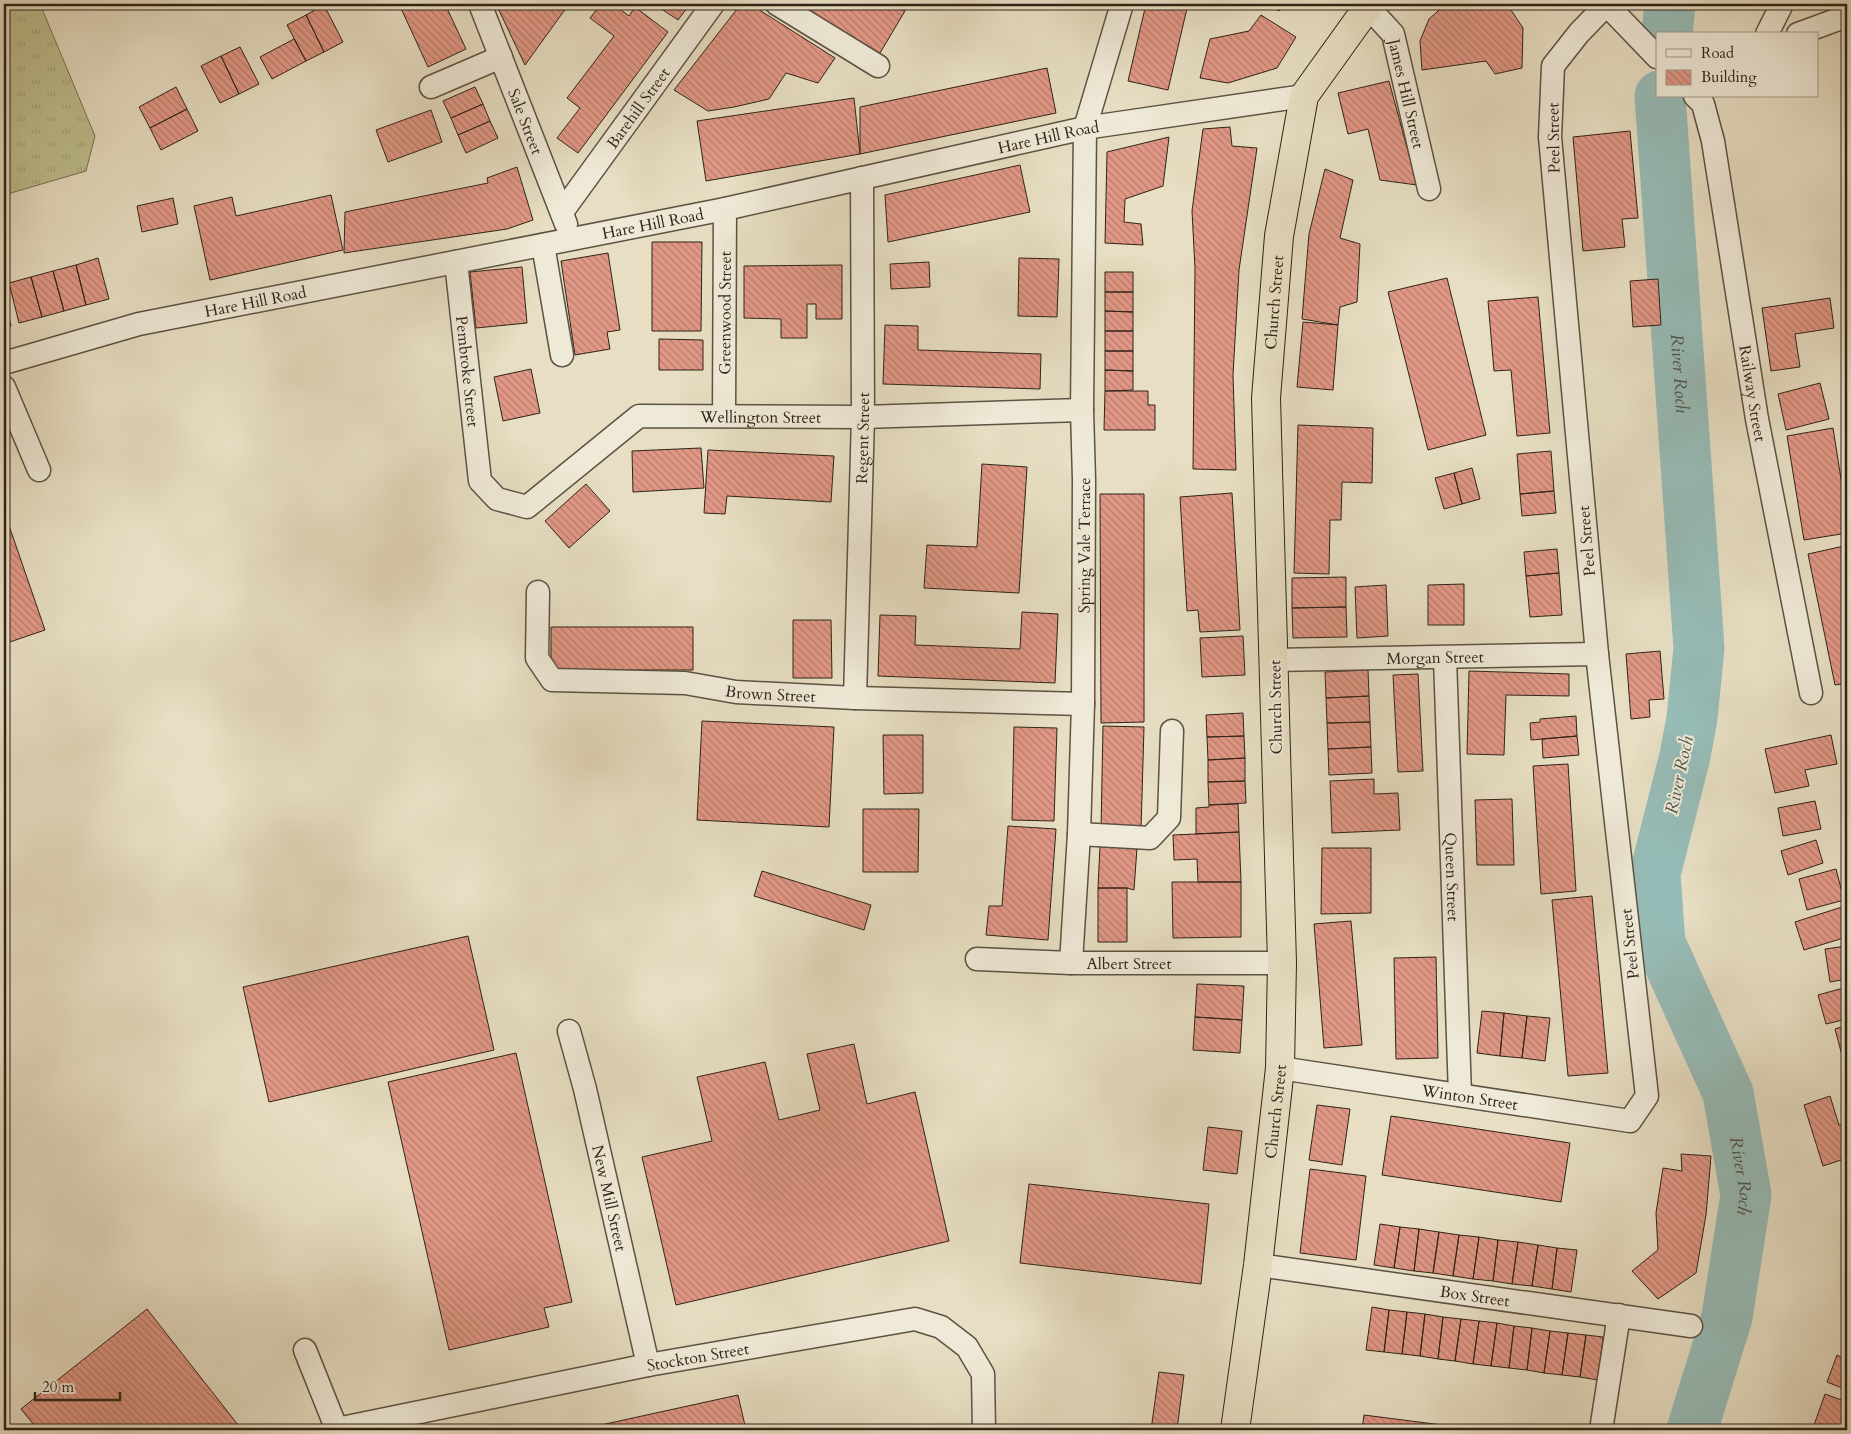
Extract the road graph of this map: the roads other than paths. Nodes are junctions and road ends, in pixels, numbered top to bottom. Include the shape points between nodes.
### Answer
1 (480, 4) edge
2 (713, 4) edge
3 (776, 4) edge
4 (1122, 4) edge
5 (1606, 4) edge
6 (1782, 4) edge
7 (1369, 5) edge
8 (1847, 16) edge
9 (1769, 32) edge
10 (1803, 32) edge
11 (1656, 56) edge
12 (501, 57) junction
13 (878, 66) dead end
14 (431, 87) dead end
15 (1304, 96) junction
16 (1699, 100) edge
17 (1085, 128) junction
18 (862, 178) junction
19 (1429, 188) dead end
20 (725, 209) junction
21 (562, 212) junction
22 (571, 240) junction
23 (543, 245) junction
24 (456, 262) junction
25 (562, 355) dead end
26 (4, 363) edge
27 (4, 387) edge
28 (1082, 410) junction
29 (724, 415) junction
30 (863, 417) junction
31 (39, 470) dead end
32 (480, 481) joint
33 (538, 592) dead end
34 (1596, 654) junction
35 (1445, 658) junction
36 (1274, 660) junction
37 (1811, 693) dead end
38 (855, 698) junction
39 (1083, 704) junction
40 (1172, 731) dead end
41 (1079, 834) junction
42 (977, 958) dead end
43 (1071, 962) junction
44 (1282, 963) junction
45 (569, 1031) dead end
46 (1280, 1068) junction
47 (1460, 1095) junction
48 (1647, 1096) joint
49 (1258, 1265) junction
50 (1619, 1314) junction
51 (1691, 1326) dead end
52 (305, 1350) dead end
53 (648, 1366) junction
54 (337, 1430) edge
55 (984, 1430) edge
56 (1235, 1430) edge
57 (1601, 1430) edge

1 - 12 street, Sale Street
2 - 21 street, Barehill Street
3 - 13 street
4 - 17 street, Spring Vale Terrace
5 - 11 street
5 - 34 street, Peel Street via 1553,66 1550,137
6 - 9 street
7 - 15 highway, Church Street
7 - 19 street, James Hill Street via 1393,34
8 - 10 street
12 - 14 street
12 - 21 street, Sale Street
15 - 17 street, Hare Hill Road
15 - 36 highway, Church Street via 1279,236 1266,398
16 - 37 street, Railway Street via 1713,141 1757,419
17 - 18 street, Hare Hill Road
17 - 28 street, Spring Vale Terrace
18 - 20 street, Hare Hill Road
18 - 30 street, Regent Street
20 - 22 street, Hare Hill Road
20 - 29 street, Greenwood Street
21 - 22 street, Sale Street
22 - 23 street, Hare Hill Road
23 - 24 street, Hare Hill Road
23 - 25 street
24 - 26 street, Hare Hill Road via 140,324
24 - 32 street, Pembroke Street
27 - 31 street
28 - 30 street, Wellington Street
28 - 39 street, Spring Vale Terrace
29 - 30 street, Wellington Street
29 - 32 street, Wellington Street via 639,416 527,506 497,498
30 - 38 street, Regent Street
33 - 38 street, Brown Street via 536,658 552,680 685,684 736,692
34 - 35 street, Morgan Street
34 - 48 street, Peel Street
35 - 36 street, Morgan Street
35 - 47 street, Queen Street
36 - 44 highway, Church Street
38 - 39 street, Brown Street
39 - 41 street, Spring Vale Terrace
40 - 41 street via 1169,818 1150,838
41 - 43 street, Spring Vale Terrace
42 - 43 street, Albert Street
43 - 44 street, Albert Street
44 - 46 highway, Church Street
45 - 53 street, New Mill Street
46 - 47 street, Winton Street
46 - 49 highway, Church Street
47 - 48 street, Winton Street via 1630,1121
49 - 50 street, Box Street
49 - 56 highway, Church Street
50 - 51 street, Box Street
50 - 57 street
52 - 54 street
53 - 54 street, Stockton Street
53 - 55 street, Stockton Street via 915,1319 942,1327 967,1347 983,1374

